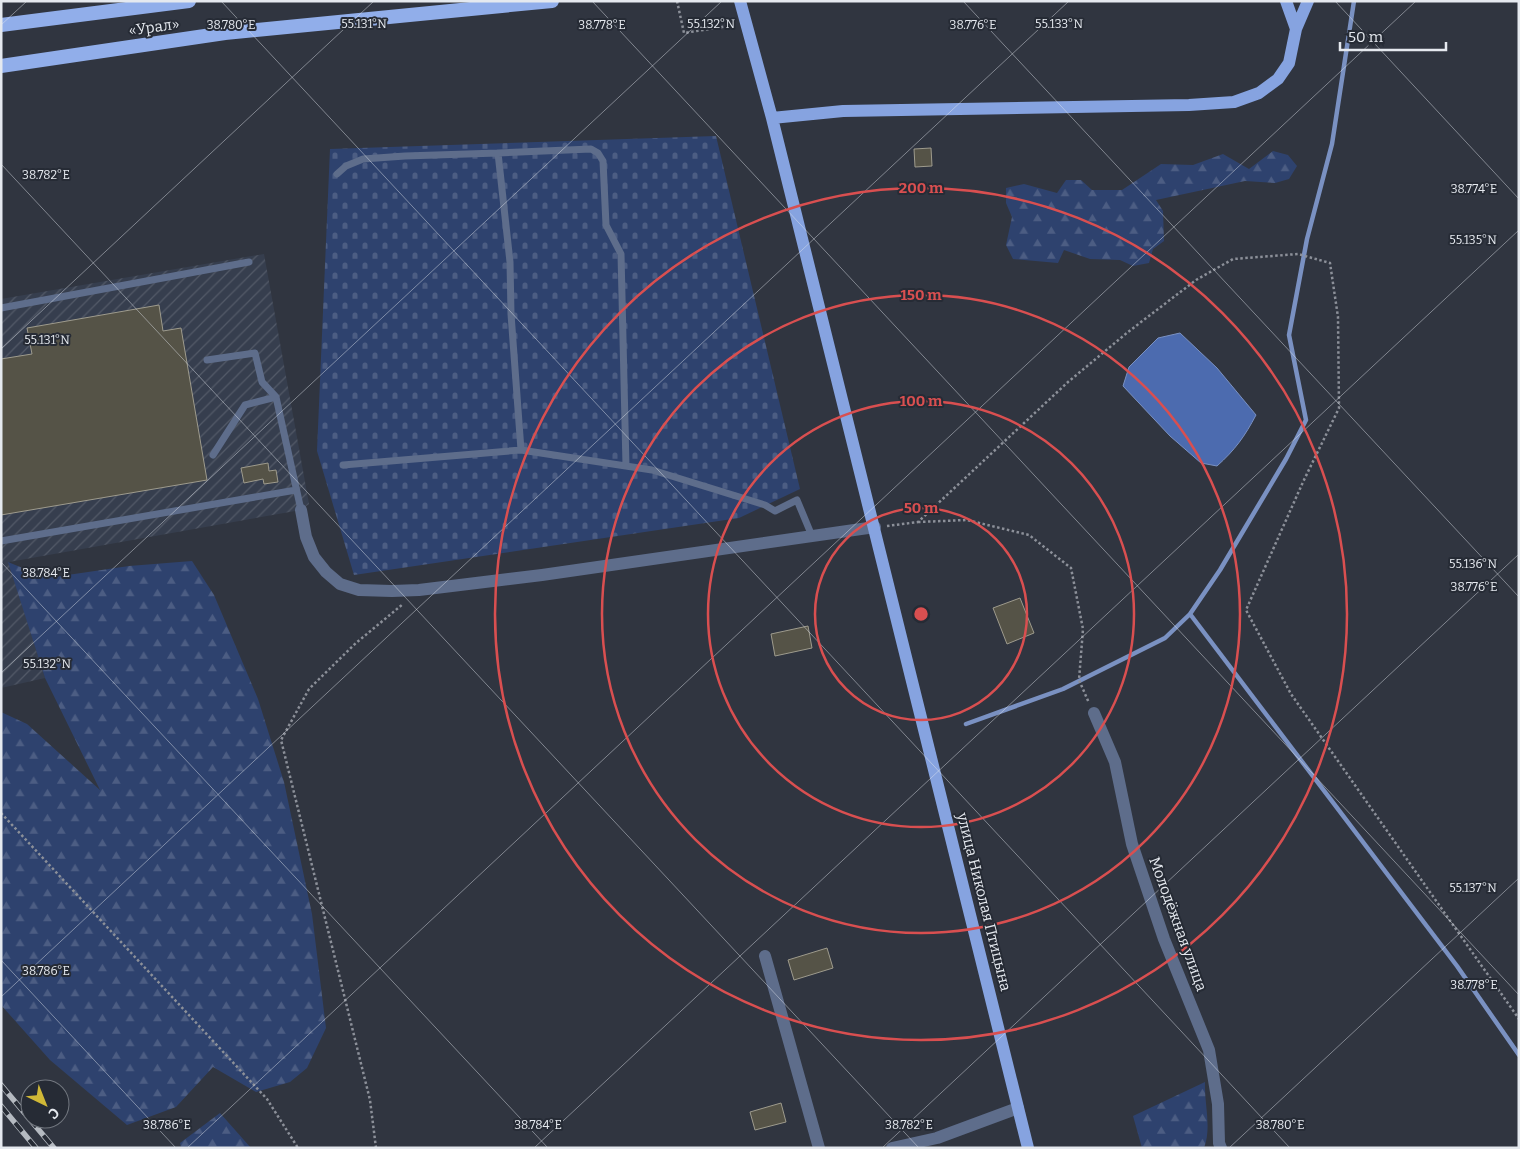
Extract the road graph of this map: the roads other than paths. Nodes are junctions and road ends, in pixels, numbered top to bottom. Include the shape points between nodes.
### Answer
1 (189, 1) edge
2 (552, 1) edge
3 (740, 1) edge
4 (1286, 1) edge
5 (1308, 1) edge
6 (1, 25) edge
7 (1296, 29) junction
8 (1, 66) edge
9 (772, 118) junction
10 (498, 153) junction
11 (337, 174) dead end
12 (249, 262) dead end
13 (1, 308) edge
14 (206, 360) dead end
15 (276, 397) junction
16 (521, 450) junction
17 (213, 455) dead end
18 (343, 465) dead end
19 (626, 466) junction
20 (296, 490) junction
21 (301, 510) joint
22 (875, 527) junction
23 (812, 536) junction
24 (1, 541) edge
25 (1094, 713) dead end
26 (765, 956) dead end
27 (1018, 1108) junction
28 (819, 1148) edge
29 (892, 1148) edge
30 (1028, 1148) edge
31 (1221, 1148) edge

1 - 6 highway, «Урал»
2 - 8 highway, «Урал» via 225,33
3 - 9 main road, улица Николая Птицына
4 - 7 main road
5 - 7 main road
7 - 9 main road via 1289,63 1278,79 1259,93 1234,102 844,112
9 - 22 main road, улица Николая Птицына
10 - 11 lane via 363,160 346,166
10 - 16 lane via 510,262
10 - 19 lane via 591,149 603,161 606,225 621,254
12 - 13 lane
14 - 15 lane via 255,352 262,382
15 - 17 lane via 245,406
15 - 20 lane
16 - 18 lane
16 - 19 lane
19 - 23 lane via 652,470 766,505 775,511 797,500
20 - 21 lane
20 - 24 lane
21 - 23 street via 306,537 326,572 340,584 359,590 392,592 542,575
22 - 23 street
22 - 27 main road, улица Николая Птицына
25 - 31 street, Молодёжная улица via 1115,762 1132,844 1164,939 1209,1050
26 - 28 street
27 - 29 street via 937,1138
27 - 30 main road, улица Николая Птицына

